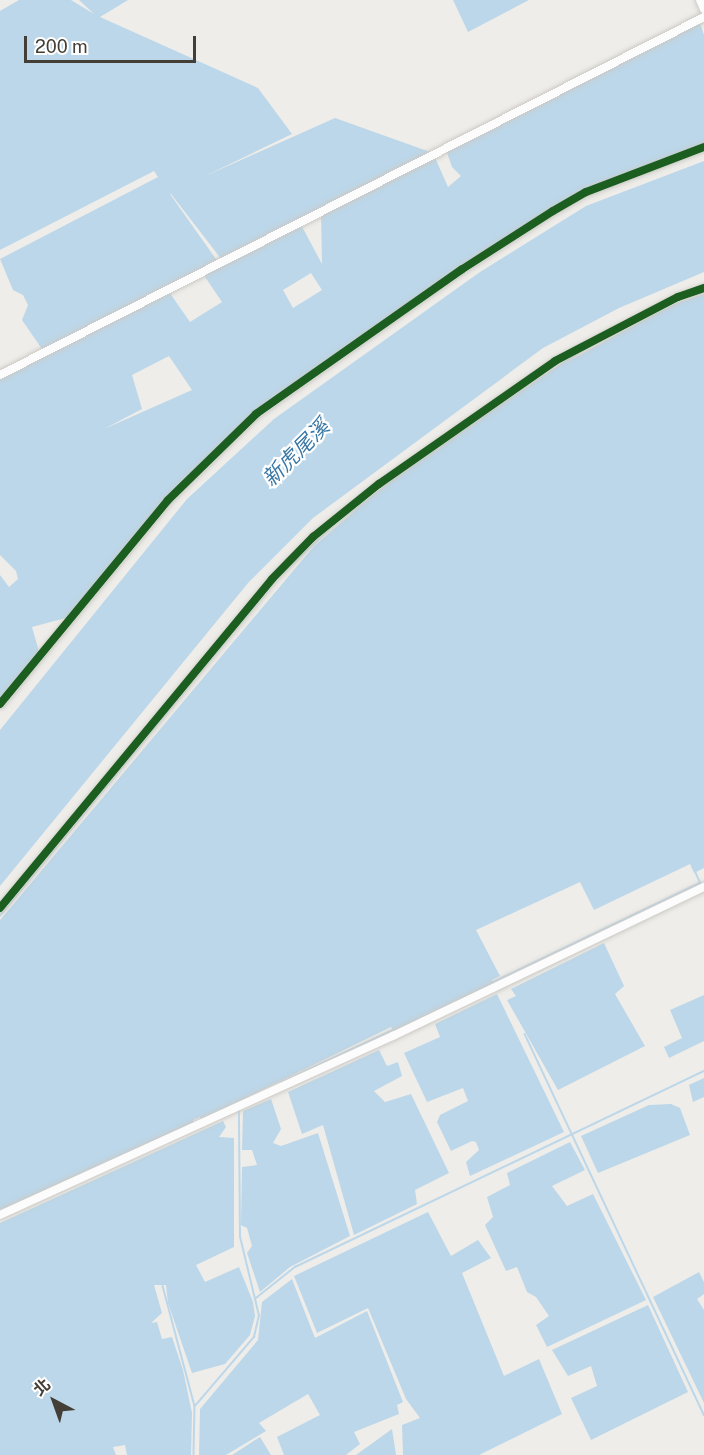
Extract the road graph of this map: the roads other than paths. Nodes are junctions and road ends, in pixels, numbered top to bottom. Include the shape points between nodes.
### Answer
1 (700, 0) edge
2 (704, 9) edge
3 (704, 16) edge
4 (704, 147) edge
5 (704, 288) edge
6 (0, 375) edge
7 (0, 704) edge
8 (704, 886) edge
9 (0, 908) edge
10 (0, 1215) edge

1 - 2 street
3 - 6 street
4 - 7 street via 586,192 461,270 256,414 174,492
5 - 9 street via 658,307 555,361 379,484 313,537 272,579
8 - 10 street via 393,1036

